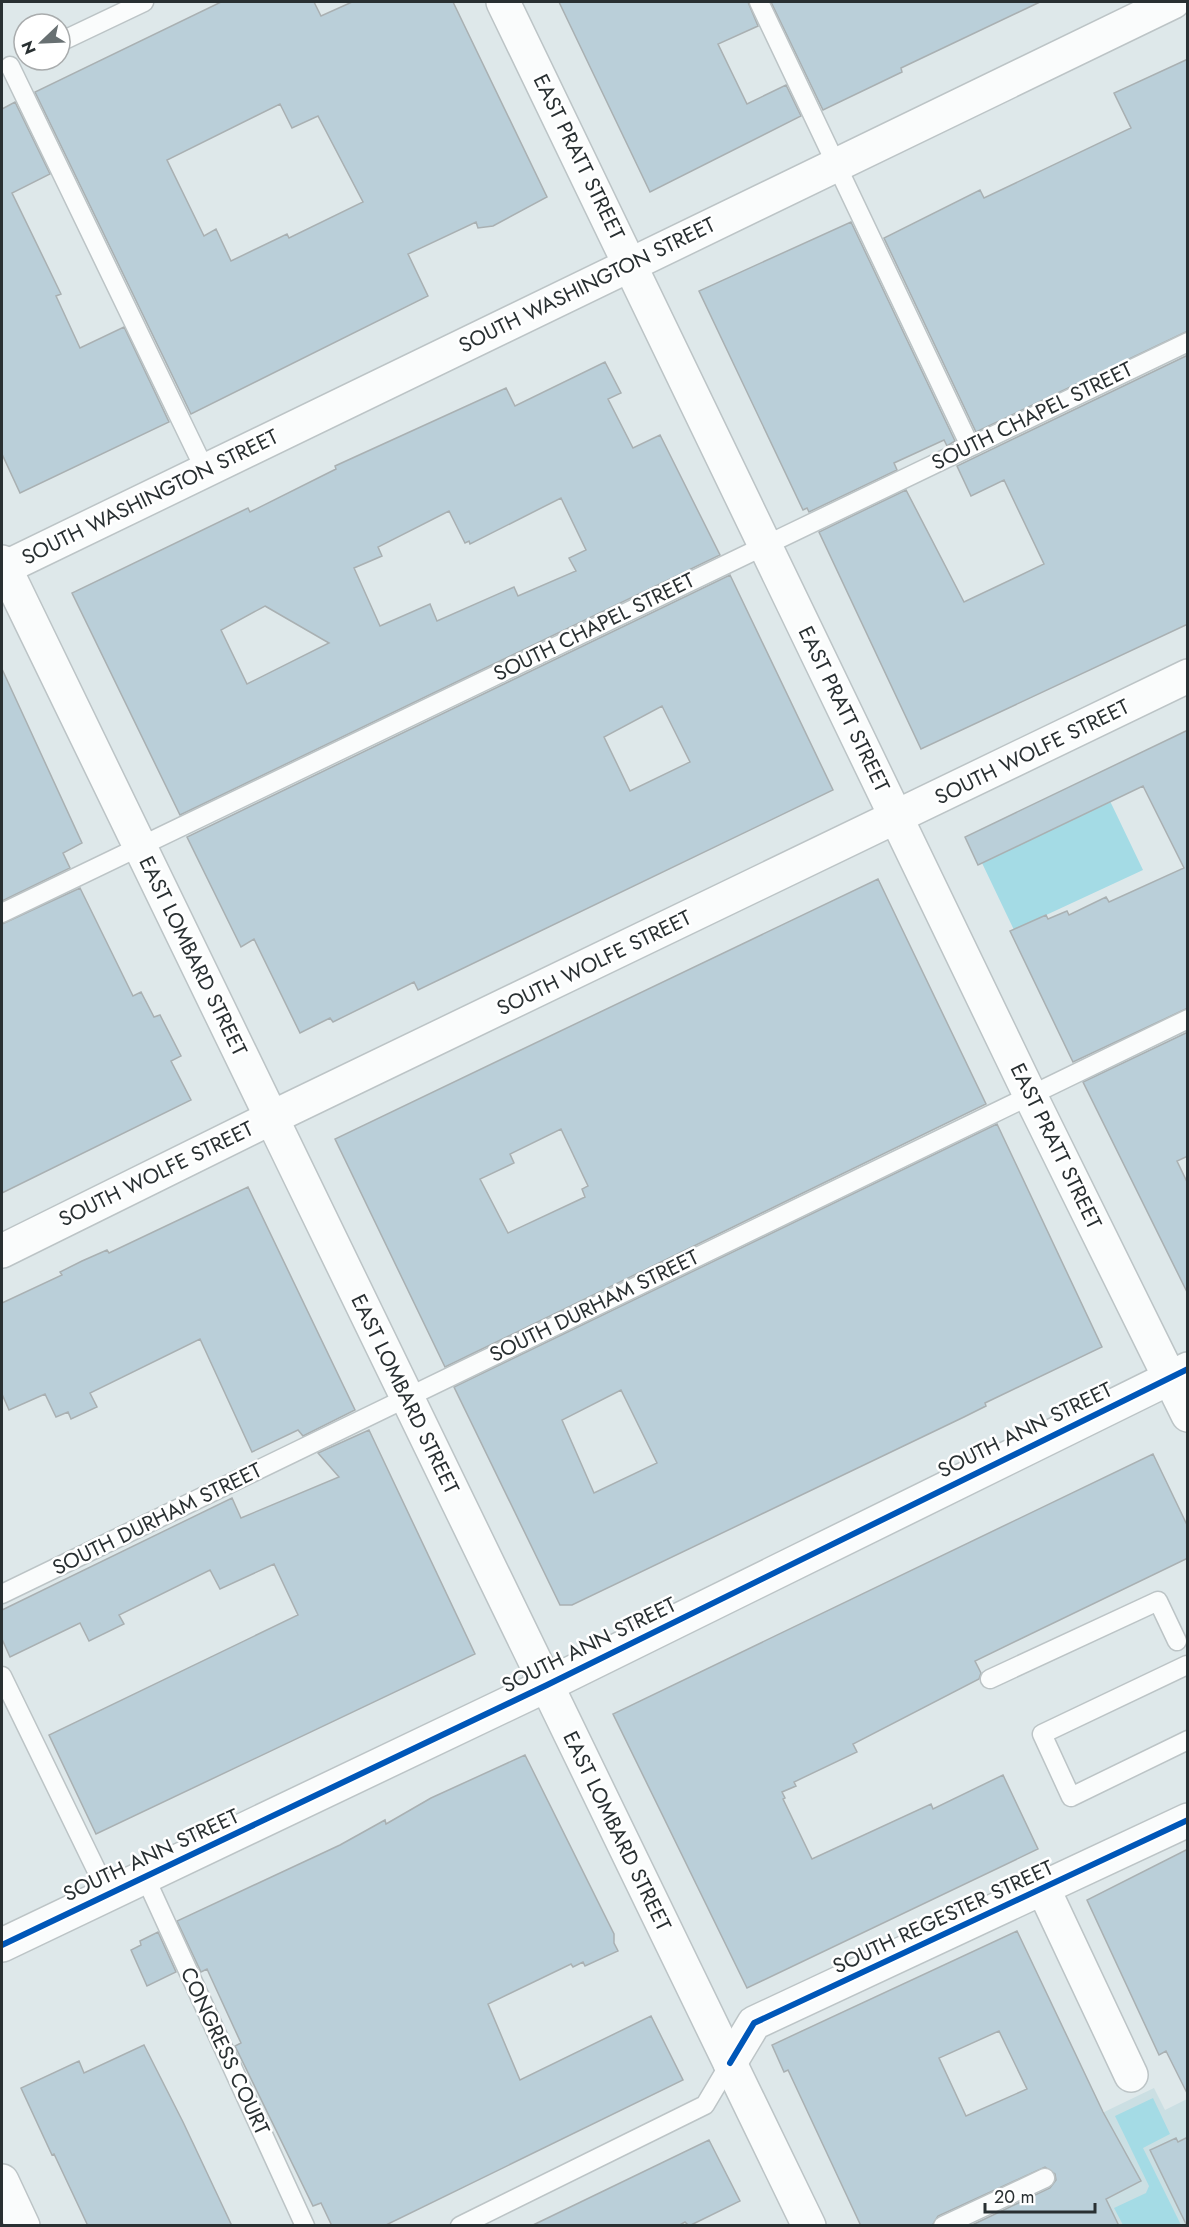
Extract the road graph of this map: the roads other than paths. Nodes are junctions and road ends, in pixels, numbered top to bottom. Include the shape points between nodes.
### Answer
1 (144, 2) edge
2 (503, 2) edge
3 (759, 2) edge
4 (1173, 2) edge
5 (72, 36) edge
6 (15, 72) edge
7 (837, 164) junction
8 (630, 264) junction
9 (1188, 342) edge
10 (970, 446) junction
11 (205, 470) junction
12 (765, 545) junction
13 (2, 566) edge
14 (1188, 676) edge
15 (896, 818) junction
16 (139, 846) junction
17 (2, 913) edge
18 (1188, 1019) edge
19 (1030, 1095) junction
20 (271, 1118) junction
21 (2, 1251) edge
22 (1179, 1373) edge
23 (407, 1398) junction
24 (1188, 1415) edge
25 (2, 1594) edge
26 (1182, 1638) edge
27 (1187, 1666) edge
28 (2, 1676) edge
29 (990, 1679) dead end
30 (546, 1685) junction
31 (1188, 1740) edge
32 (1188, 1820) edge
33 (145, 1877) junction
34 (1043, 1888) junction
35 (108, 1894) junction
36 (2, 1945) edge
37 (730, 2063) junction
38 (1131, 2075) dead end
39 (1045, 2178) dead end
40 (2, 2181) edge
41 (23, 2226) edge
42 (305, 2226) edge
43 (460, 2226) edge
44 (809, 2226) edge
45 (943, 2226) edge

1 - 5 lane
2 - 8 main road, EAST PRATT STREET
3 - 7 lane
4 - 7 main road, SOUTH WASHINGTON STREET
6 - 11 lane
7 - 8 main road, SOUTH WASHINGTON STREET
7 - 10 lane
8 - 11 main road, SOUTH WASHINGTON STREET
8 - 12 main road, EAST PRATT STREET
9 - 10 lane, SOUTH CHAPEL STREET
10 - 12 lane, SOUTH CHAPEL STREET
11 - 13 main road, SOUTH WASHINGTON STREET
12 - 15 main road, EAST PRATT STREET
12 - 16 lane, SOUTH CHAPEL STREET
13 - 16 main road, EAST LOMBARD STREET
14 - 15 main road, SOUTH WOLFE STREET
15 - 19 main road, EAST PRATT STREET
15 - 20 main road, SOUTH WOLFE STREET
16 - 17 lane, SOUTH CHAPEL STREET
16 - 20 main road, EAST LOMBARD STREET
18 - 19 lane, SOUTH DURHAM STREET
19 - 22 main road, EAST PRATT STREET
19 - 23 lane, SOUTH DURHAM STREET
20 - 21 main road, SOUTH WOLFE STREET
20 - 23 main road, EAST LOMBARD STREET
22 - 24 main road, EAST PRATT STREET
22 - 30 main road, SOUTH ANN STREET
23 - 25 lane, SOUTH DURHAM STREET
23 - 30 main road, EAST LOMBARD STREET
26 - 27 lane
26 - 29 lane via 1158,1601
27 - 31 lane via 1042,1734 1071,1797
28 - 35 lane
30 - 33 main road, SOUTH ANN STREET
30 - 37 main road, EAST LOMBARD STREET
32 - 34 main road, SOUTH REGESTER STREET
33 - 35 main road, SOUTH ANN STREET
33 - 42 lane, CONGRESS COURT
34 - 37 main road, SOUTH REGESTER STREET via 754,2023
34 - 38 main road
35 - 36 main road, SOUTH ANN STREET
37 - 43 lane, SOUTH REGESTER STREET via 705,2104
37 - 44 main road, EAST LOMBARD STREET
39 - 45 lane
40 - 41 main road

